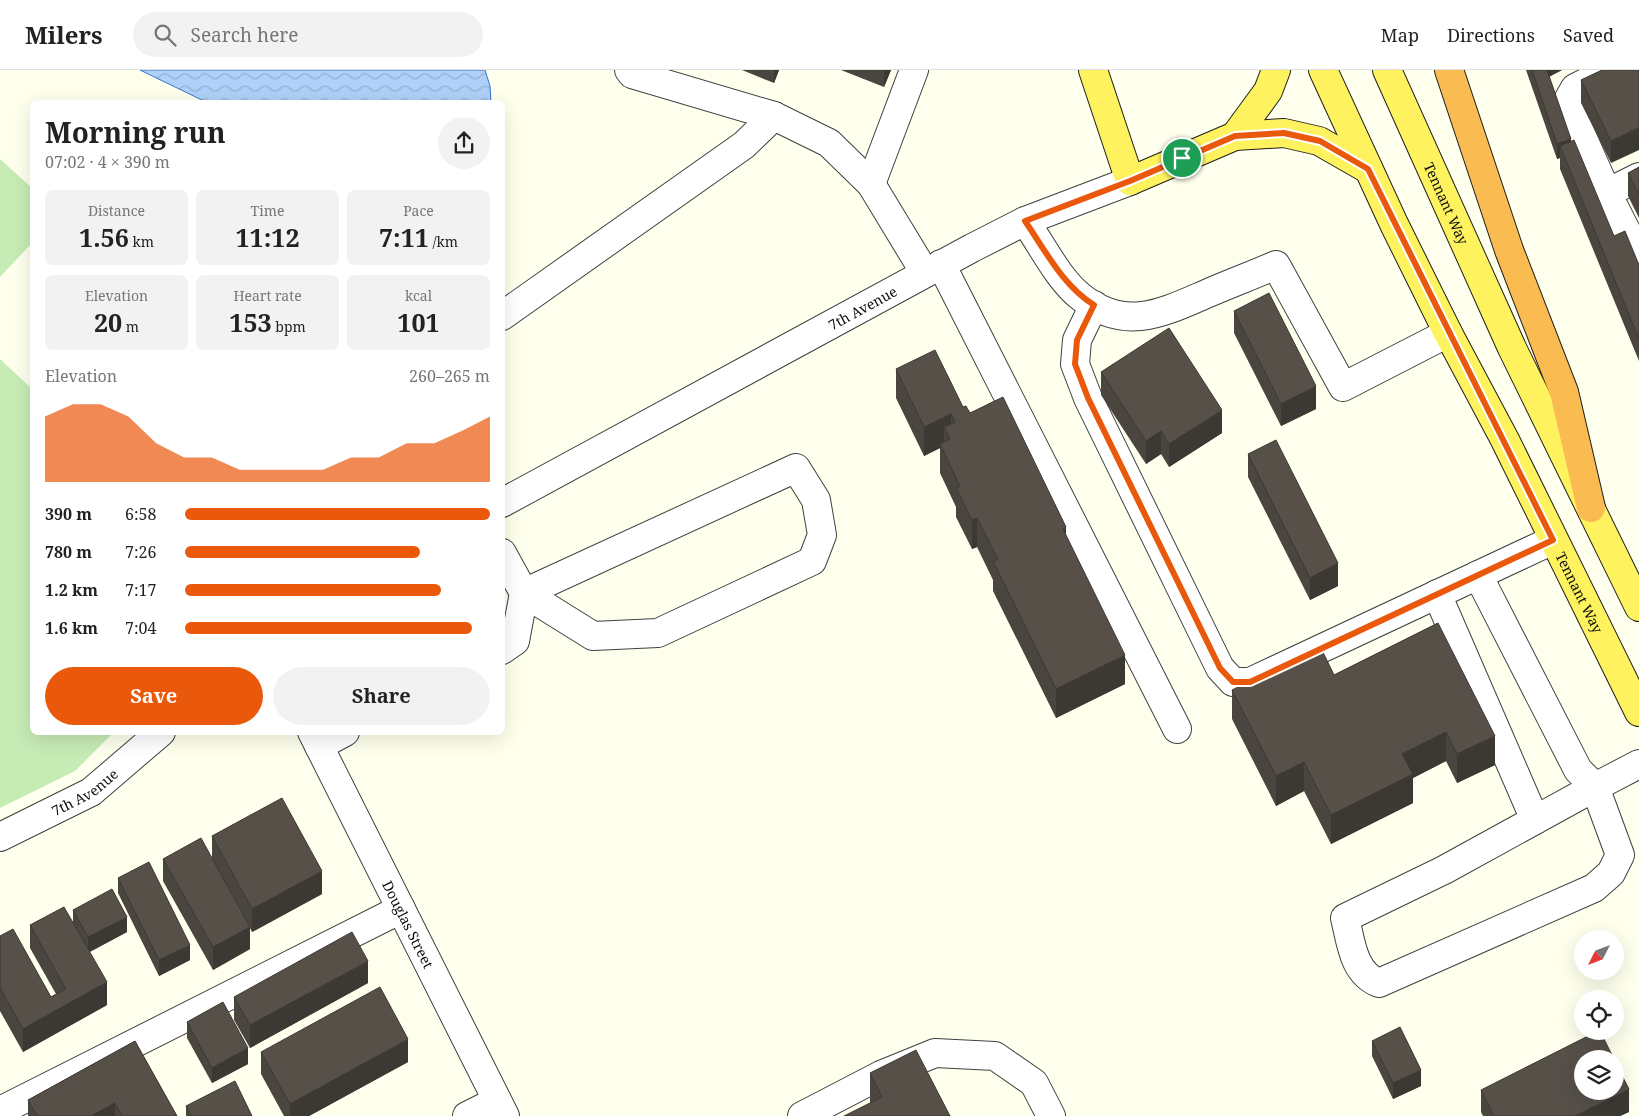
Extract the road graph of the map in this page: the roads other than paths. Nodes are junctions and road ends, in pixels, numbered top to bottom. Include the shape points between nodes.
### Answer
1 (914, 70) edge
2 (1093, 70) edge
3 (1276, 70) edge
4 (1323, 70) edge
5 (1387, 70) edge
6 (1449, 70) edge
7 (1611, 70) edge
8 (631, 72) edge
9 (774, 116) junction
10 (1235, 136) junction
11 (1368, 169) junction
12 (1639, 177) edge
13 (1130, 181) junction
14 (871, 184) junction
15 (1607, 193) junction
16 (1025, 221) junction
17 (1639, 256) edge
18 (933, 269) junction
19 (1094, 305) junction
20 (505, 314) edge
21 (1448, 334) junction
22 (505, 501) edge
23 (1591, 508) junction
24 (1553, 540) junction
25 (505, 558) edge
26 (1478, 576) junction
27 (524, 593) junction
28 (1437, 594) junction
29 (1639, 607) edge
30 (505, 648) edge
31 (1639, 712) edge
32 (1177, 729) dead end
33 (158, 735) edge
34 (332, 735) edge
35 (315, 739) edge
36 (1639, 764) edge
37 (1595, 787) junction
38 (1535, 820) junction
39 (0, 837) edge
40 (1426, 879) junction
41 (1327, 906) dead end
42 (401, 909) junction
43 (501, 1108) edge
44 (0, 1111) edge
45 (467, 1116) edge
46 (802, 1116) edge
47 (1051, 1116) edge

1 - 14 street
2 - 13 main road
3 - 10 main road via 1268,91
4 - 11 main road, Tennant Way
5 - 23 main road, Tennant Way via 1512,348
6 - 23 highway via 1509,250 1564,392
7 - 15 street via 1575,88 1567,102
8 - 9 street
9 - 14 street via 829,143
9 - 20 street via 744,145
10 - 11 main road via 1284,133 1320,141
10 - 13 main road, 7th Avenue
11 - 21 main road, Tennant Way
12 - 15 street
13 - 16 street, 7th Avenue
14 - 18 street
15 - 17 street
16 - 18 street, 7th Avenue
16 - 19 street via 1063,276 1081,297
18 - 22 street, 7th Avenue
18 - 32 street
19 - 21 street via 1132,317 1159,314 1276,265 1343,387
19 - 28 street via 1077,340 1075,364 1088,398 1220,668 1233,682 1250,682
21 - 24 main road, Tennant Way via 1505,440
23 - 29 main road, Tennant Way
24 - 26 street
24 - 31 main road, Tennant Way
25 - 27 street
26 - 28 street
26 - 37 street via 1578,770
27 - 27 street via 593,636 658,633 812,560 822,535 816,500 796,468
27 - 30 street via 515,641
28 - 38 street
33 - 39 street, 7th Avenue via 91,792
34 - 35 street
35 - 42 street, Douglas Street
36 - 37 street
37 - 38 street
37 - 40 street via 1620,855 1611,873 1594,888 1379,983 1372,980 1361,971 1353,954 1345,918
38 - 40 street
40 - 41 street via 1418,864
42 - 43 street, Douglas Street
42 - 44 street
43 - 45 street
46 - 47 street via 881,1075 935,1053 995,1056 1034,1083

